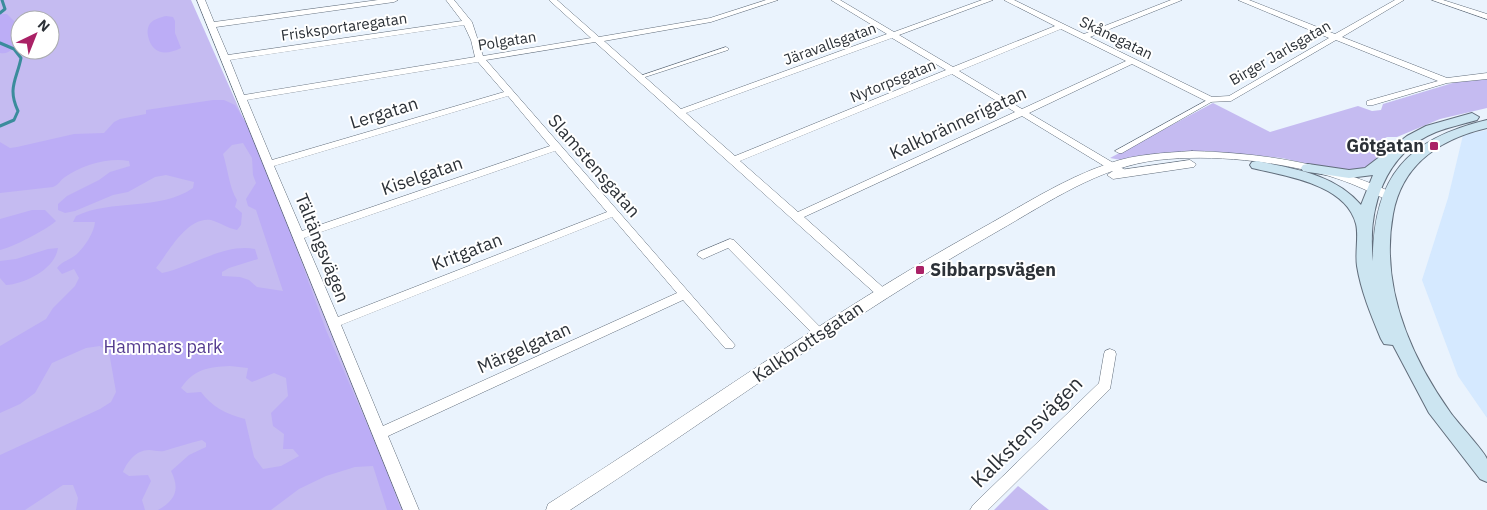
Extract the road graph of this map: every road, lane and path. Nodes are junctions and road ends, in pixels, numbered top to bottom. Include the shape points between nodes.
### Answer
1 (201, 0) edge
2 (394, 0) edge
3 (450, 0) edge
4 (553, 0) edge
5 (774, 0) edge
6 (835, 0) edge
7 (990, 0) edge
8 (1008, 0) edge
9 (1178, 0) edge
10 (1242, 0) edge
11 (1400, 0) edge
12 (1436, 0) edge
13 (1487, 17) edge
14 (468, 22) junction
15 (211, 25) junction
16 (1062, 26) junction
17 (894, 35) junction
18 (1335, 37) junction
19 (1084, 38) junction
20 (598, 40) junction
21 (726, 49) dead end
22 (225, 58) junction
23 (480, 59) junction
24 (1133, 61) junction
25 (955, 71) junction
26 (1487, 76) edge
27 (640, 77) junction
28 (1446, 81) junction
29 (510, 93) junction
30 (241, 98) junction
31 (1211, 100) junction
32 (1370, 103) dead end
33 (1022, 111) junction
34 (680, 112) junction
35 (1487, 114) edge
36 (1487, 124) edge
37 (557, 147) junction
38 (1119, 151) dead end
39 (1395, 151) junction
40 (734, 160) junction
41 (268, 164) junction
42 (1257, 164) junction
43 (1308, 168) junction
44 (1119, 170) junction
45 (1379, 192) junction
46 (614, 213) junction
47 (798, 216) junction
48 (1364, 227) junction
49 (298, 236) junction
50 (703, 255) dead end
51 (882, 293) junction
52 (684, 295) junction
53 (334, 323) junction
54 (820, 334) junction
55 (729, 344) dead end
56 (1110, 354) dead end
57 (1430, 399) junction
58 (380, 434) junction
59 (1487, 473) edge
60 (411, 510) edge
61 (555, 510) edge
62 (978, 510) edge

1 - 15 street, Tältängsvägen
2 - 15 street
3 - 14 street, Slamstensgatan
4 - 20 street
5 - 20 street, Polgatan via 711,20
6 - 17 street
7 - 17 street, Järavallsgatan
8 - 16 street, Skånegatan
9 - 19 street
10 - 18 street
11 - 18 street, Birger Jarlsgatan
12 - 13 street
14 - 22 street, Frisksportaregatan
14 - 23 street, Slamstensgatan
15 - 22 street, Tältängsvägen
16 - 19 street, Skånegatan
16 - 25 street, Nytorpsgatan
17 - 25 street
17 - 34 street, Järavallsgatan
18 - 28 street
18 - 31 street, Birger Jarlsgatan via 1230,98
19 - 24 street, Skånegatan
20 - 23 street, Polgatan
20 - 27 street
21 - 27 street
22 - 30 street, Tältängsvägen
23 - 29 street, Slamstensgatan
23 - 30 street, Polgatan
24 - 31 street, Skånegatan
24 - 33 street, Kalkbrännerigatan
25 - 33 street
25 - 40 street, Nytorpsgatan
26 - 28 street
27 - 34 street
28 - 32 street
29 - 37 street, Slamstensgatan
29 - 41 street, Lergatan
30 - 41 street, Tältängsvägen
31 - 38 street, Birger Jarlsgatan
33 - 44 street
33 - 47 street, Kalkbrännerigatan
34 - 40 street
35 - 39 main road via 1431,129
36 - 45 main road via 1460,131 1434,146 1406,166
37 - 46 street, Slamstensgatan
37 - 49 street, Kiselgatan
39 - 43 main road via 1369,172 1336,173
39 - 45 main road
40 - 47 street
41 - 49 street, Tältängsvägen
42 - 44 street, Kalkbrottsgatan via 1179,164
42 - 45 street, Kalkbrottsgatan
42 - 48 main road via 1304,176 1336,190 1356,206
43 - 44 street, Kalkbrottsgatan via 1253,158 1194,154 1144,159
43 - 45 street, Kalkbrottsgatan
44 - 51 street, Kalkbrottsgatan via 1069,187 947,253
45 - 48 main road via 1366,212
45 - 57 main road via 1384,288 1394,323
46 - 52 street, Slamstensgatan
46 - 53 street, Kritgatan
47 - 51 street
48 - 57 main road via 1364,264 1373,300 1391,342
49 - 53 street, Tältängsvägen
50 - 54 street via 730,243
51 - 54 street, Kalkbrottsgatan
52 - 55 street, Slamstensgatan
52 - 58 street, Märgelgatan
53 - 58 street, Tältängsvägen
54 - 61 street, Kalkbrottsgatan
56 - 62 street, Kalkstensvägen via 1104,385
57 - 59 main road
58 - 60 street, Tältängsvägen

